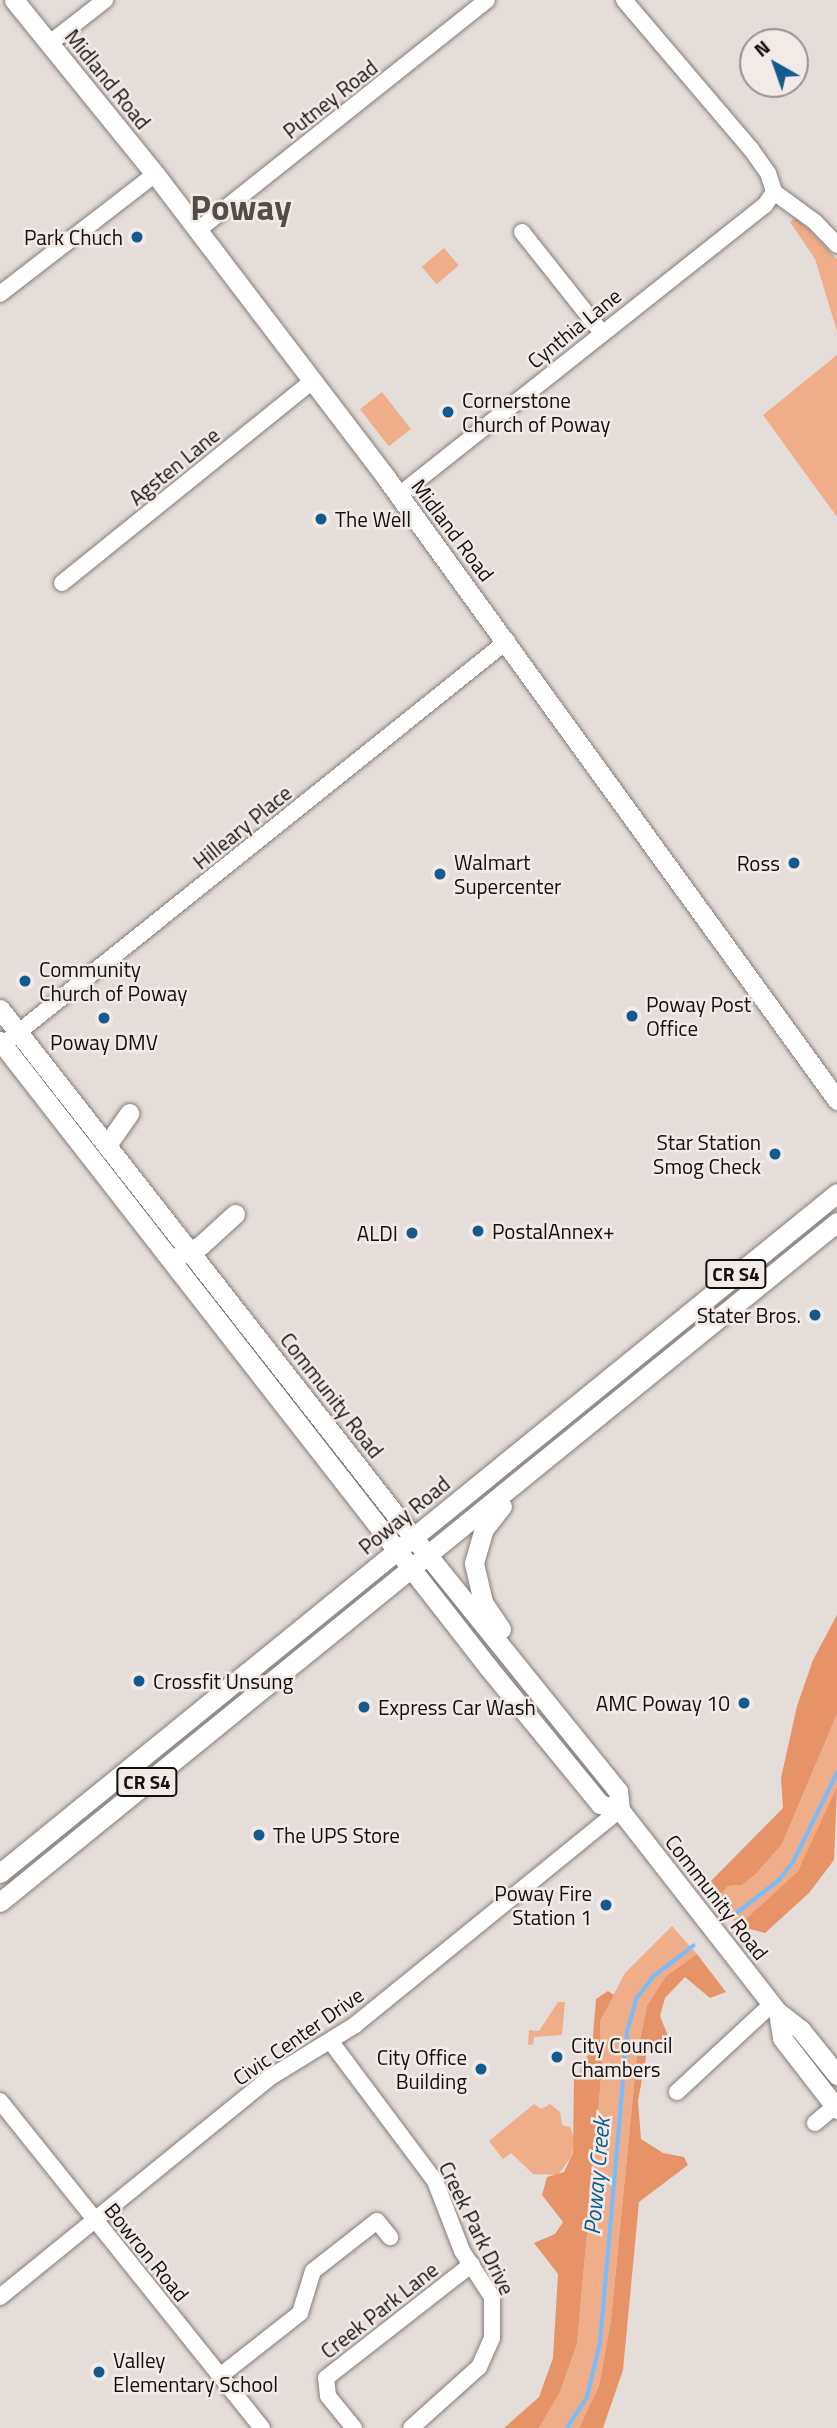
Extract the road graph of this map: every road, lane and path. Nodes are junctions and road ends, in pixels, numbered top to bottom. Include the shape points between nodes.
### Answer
1 (14, 0) edge
2 (105, 0) edge
3 (487, 0) edge
4 (624, 0) edge
5 (50, 43) junction
6 (155, 174) junction
7 (774, 192) junction
8 (198, 230) junction
9 (522, 232) dead end
10 (837, 245) edge
11 (0, 294) edge
12 (602, 333) junction
13 (312, 381) junction
14 (399, 495) junction
15 (62, 583) dead end
16 (507, 641) junction
17 (0, 1009) edge
18 (19, 1033) junction
19 (2, 1043) edge
20 (837, 1100) edge
21 (129, 1113) dead end
22 (107, 1144) junction
23 (90, 1157) junction
24 (837, 1192) edge
25 (837, 1222) edge
26 (176, 1232) junction
27 (192, 1252) junction
28 (720, 1287) junction
29 (195, 1293) junction
30 (263, 1343) junction
31 (238, 1346) junction
32 (636, 1356) junction
33 (649, 1377) junction
34 (303, 1393) junction
35 (561, 1449) junction
36 (539, 1466) junction
37 (413, 1538) junction
38 (396, 1552) junction
39 (428, 1556) junction
40 (410, 1570) junction
41 (258, 1663) junction
42 (520, 1706) junction
43 (557, 1714) junction
44 (579, 1741) junction
45 (159, 1744) junction
46 (186, 1750) junction
47 (85, 1804) junction
48 (621, 1810) junction
49 (101, 1819) junction
50 (0, 1873) edge
51 (21, 1884) junction
52 (0, 1902) edge
53 (775, 2008) junction
54 (331, 2042) junction
55 (837, 2075) edge
56 (677, 2092) dead end
57 (833, 2100) edge
58 (0, 2101) edge
59 (815, 2123) dead end
60 (93, 2220) junction
61 (390, 2238) dead end
62 (472, 2264) junction
63 (0, 2297) edge
64 (220, 2376) junction
65 (262, 2428) edge
66 (354, 2428) edge
67 (411, 2428) edge

1 - 5 main road, Midland Road
2 - 5 street
3 - 8 street, Putney Road
4 - 7 street via 751,149 768,173
5 - 6 main road, Midland Road
6 - 8 main road, Midland Road
6 - 11 street
7 - 10 street
7 - 12 street, Cynthia Lane via 765,205
8 - 13 main road, Midland Road
9 - 12 street
12 - 14 street, Cynthia Lane
13 - 14 main road, Midland Road
13 - 15 street, Agsten Lane
14 - 16 main road, Midland Road
16 - 18 street, Hilleary Place
16 - 20 main road, Midland Road
17 - 18 main road, Community Road
18 - 19 street, Hilleary Place
18 - 22 main road, Community Road
19 - 23 main road, Community Road
21 - 22 main road
22 - 26 main road, Community Road
23 - 27 main road via 126,1189 177,1254
23 - 29 main road, Community Road
24 - 28 main road, Poway Road / CR S4
25 - 33 main road, CR S4
26 - 27 main road, Community Road
26 - 27 main road via 193,1234 235,1214
27 - 30 main road, Community Road
28 - 32 main road, Poway Road / CR S4
28 - 33 main road via 704,1311 656,1353
29 - 30 main road via 208,1290 239,1326
29 - 31 main road, Community Road
30 - 34 main road, Community Road
31 - 34 main road via 255,1357 292,1398
31 - 38 main road, Community Road
32 - 35 main road via 635,1376 590,1415
32 - 37 main road, Poway Road / CR S4
33 - 35 main road, CR S4
34 - 37 main road, Community Road
35 - 36 main road, CR S4
36 - 39 main road, CR S4
36 - 43 main road via 484,1529 475,1553 474,1574 482,1602 550,1695
37 - 38 main road, Poway Road / CR S4
37 - 39 main road, Community Road
38 - 40 main road, Community Road
38 - 41 main road, Poway Road / CR S4
39 - 40 main road, CR S4
39 - 43 main road, Community Road
40 - 42 main road, Community Road
40 - 46 main road, CR S4
41 - 45 main road, Poway Road / CR S4
41 - 46 main road via 254,1681 207,1721
42 - 44 main road via 537,1708 558,1732
42 - 48 main road, Community Road via 600,1804
43 - 44 main road, Community Road
44 - 48 main road, Community Road via 618,1791
45 - 47 main road, Poway Road / CR S4
45 - 49 main road via 146,1766 99,1805
46 - 49 main road, CR S4
47 - 50 main road, Poway Road / CR S4
47 - 51 main road via 86,1818 35,1861
48 - 53 main road, Community Road
48 - 54 street, Civic Center Drive
49 - 51 main road, CR S4
51 - 52 main road, CR S4
53 - 55 main road, Community Road
53 - 56 street
53 - 57 main road, Community Road via 782,2038
54 - 60 street, Civic Center Drive via 281,2068
54 - 62 street, Creek Park Drive via 435,2181 451,2227
57 - 59 street
58 - 60 street, Bowron Road
60 - 63 street, Civic Center Drive
60 - 64 street, Bowron Road
61 - 64 street via 377,2217 309,2275 300,2313
62 - 66 street, Creek Park Lane via 326,2378 328,2396
62 - 67 street, Creek Park Drive via 492,2297 489,2351 479,2367
64 - 65 street, Bowron Road

